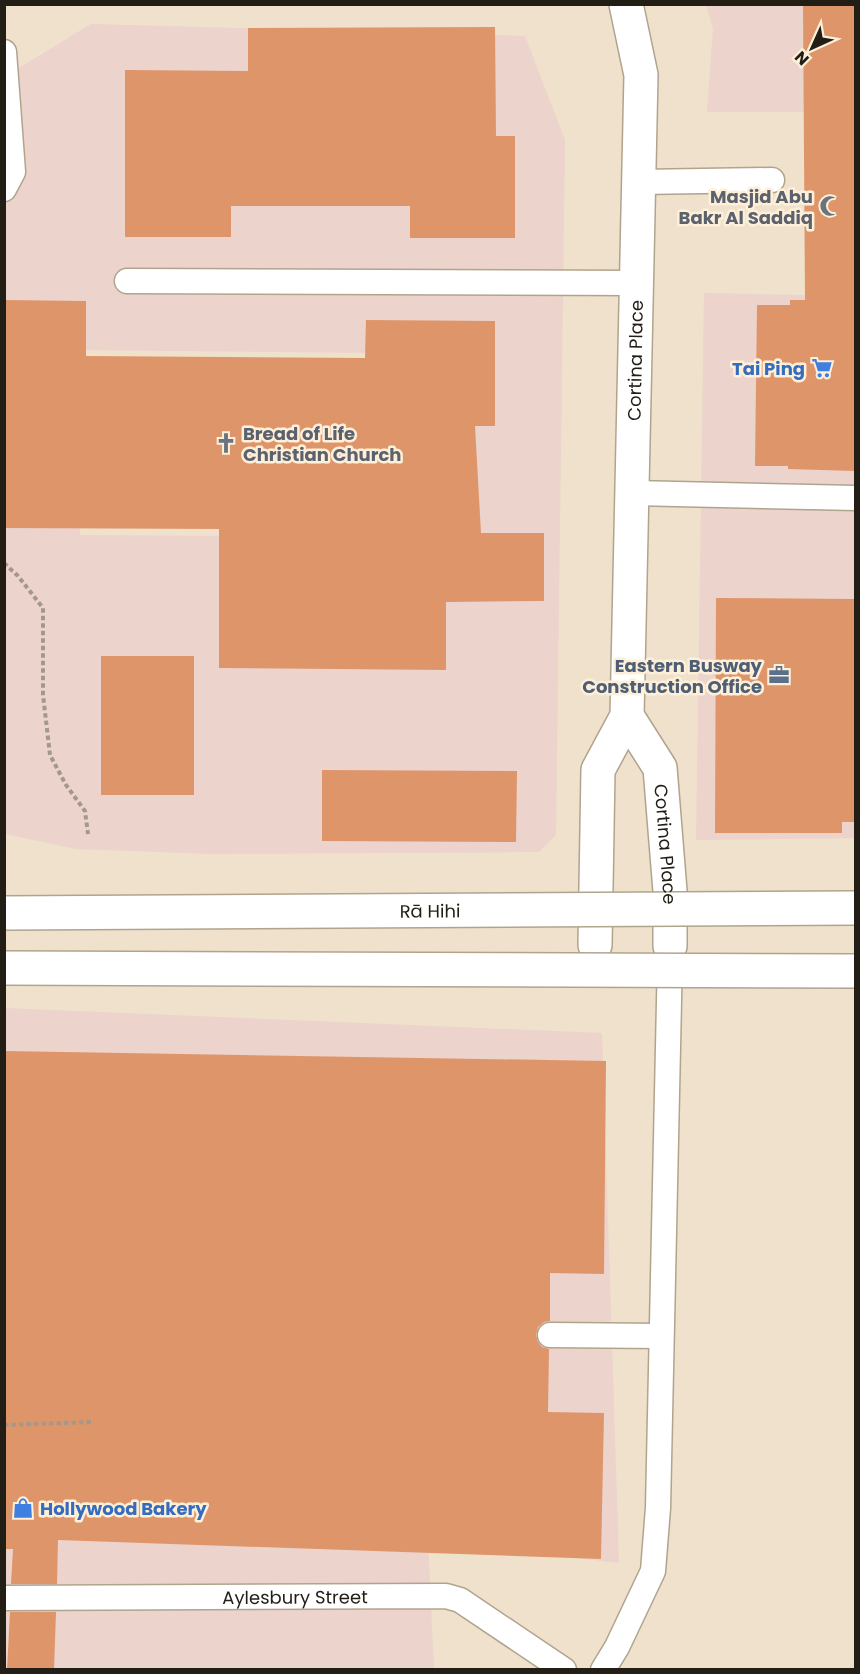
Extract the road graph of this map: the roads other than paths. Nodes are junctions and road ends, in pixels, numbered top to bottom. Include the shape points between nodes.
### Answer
1 (626, 4) edge
2 (4, 52) edge
3 (772, 180) dead end
4 (640, 182) junction
5 (4, 189) edge
6 (127, 281) dead end
7 (637, 283) junction
8 (633, 493) junction
9 (855, 498) edge
10 (627, 716) junction
11 (855, 908) edge
12 (4, 913) edge
13 (596, 945) dead end
14 (670, 946) joint
15 (4, 968) edge
16 (855, 971) edge
17 (550, 1335) dead end
18 (661, 1336) junction
19 (4, 1598) edge
20 (564, 1670) edge
21 (603, 1670) edge

1 - 4 main road, Cortina Place via 641,75
2 - 5 lane via 13,172
3 - 4 lane
4 - 7 main road, Cortina Place
6 - 7 lane
7 - 8 main road, Cortina Place
8 - 9 lane
8 - 10 main road, Cortina Place
10 - 13 main road, Cortina Place via 598,770
10 - 14 main road, Cortina Place via 660,768 670,891
11 - 12 main road, Rā Hihi, bridge
14 - 18 lane
15 - 16 main road, bridge
17 - 18 lane
18 - 21 lane via 653,1572
19 - 20 lane, Aylesbury Street via 446,1596 460,1600

